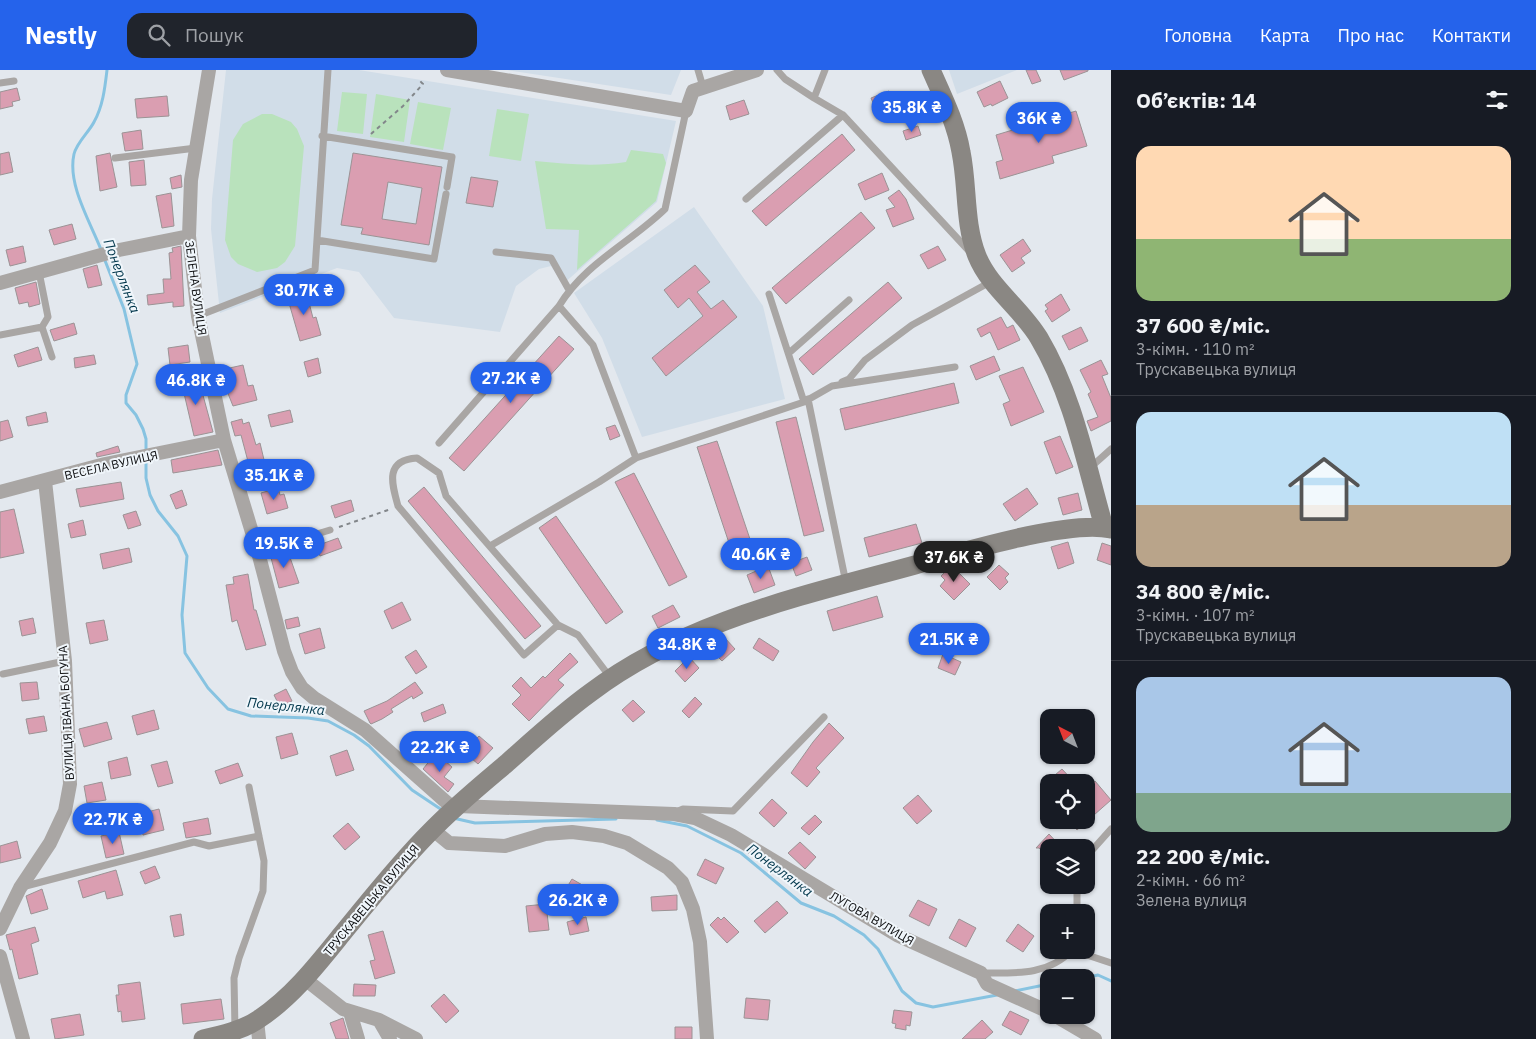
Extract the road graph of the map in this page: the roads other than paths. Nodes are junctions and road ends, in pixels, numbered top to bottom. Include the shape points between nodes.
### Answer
1 (208, 70) edge
2 (328, 70) edge
3 (447, 70) edge
4 (698, 70) edge
5 (757, 70) edge
6 (777, 70) edge
7 (825, 70) edge
8 (931, 70) edge
9 (14, 81) dead end
10 (0, 83) edge
11 (703, 87) junction
12 (814, 98) junction
13 (686, 111) junction
14 (843, 116) junction
15 (322, 136) junction
16 (196, 148) junction
17 (115, 158) dead end
18 (746, 199) dead end
19 (189, 236) junction
20 (317, 240) junction
21 (496, 252) dead end
22 (978, 259) junction
23 (38, 272) junction
24 (992, 281) junction
25 (0, 283) edge
26 (569, 290) junction
27 (768, 294) dead end
28 (849, 300) dead end
29 (559, 306) junction
30 (198, 316) junction
31 (42, 327) junction
32 (0, 335) edge
33 (789, 353) junction
34 (52, 357) dead end
35 (955, 367) dead end
36 (832, 386) junction
37 (806, 401) junction
38 (224, 440) junction
39 (439, 443) dead end
40 (1111, 449) edge
41 (636, 458) junction
42 (1088, 470) junction
43 (45, 481) junction
44 (0, 492) edge
45 (1107, 528) edge
46 (330, 530) road end
47 (490, 546) junction
48 (258, 552) junction
49 (846, 584) junction
50 (558, 625) junction
51 (65, 661) junction
52 (4, 674) dead end
53 (611, 678) junction
54 (824, 717) dead end
55 (249, 787) dead end
56 (674, 814) junction
57 (447, 815) junction
58 (1111, 829) edge
59 (259, 836) junction
60 (1095, 847) edge
61 (20, 888) junction
62 (0, 928) edge
63 (0, 956) edge
64 (1095, 958) edge
65 (1061, 959) edge
66 (1111, 963) edge
67 (984, 978) junction
68 (305, 979) junction
69 (1040, 1008) edge
70 (350, 1012) junction
71 (379, 1020) junction
72 (1069, 1024) edge
73 (235, 1030) junction
74 (258, 1030) edge
75 (23, 1039) edge
76 (203, 1039) edge
77 (358, 1039) edge
78 (390, 1039) edge
79 (416, 1039) edge
80 (706, 1039) edge
81 (1095, 1039) edge

1 - 16 street, ЗЕЛЕНА ВУЛИЦЯ
2 - 15 lane
3 - 13 street
4 - 11 lane
5 - 11 street
6 - 12 lane
7 - 12 lane
8 - 22 main road via 956,128 962,153 968,220
9 - 10 lane
11 - 13 street via 693,91
12 - 14 lane
13 - 26 lane via 665,209 608,253
14 - 18 lane
14 - 22 lane via 960,244
15 - 20 lane
15 - 20 lane via 452,156 434,259
16 - 17 lane
16 - 19 street, ЗЕЛЕНА ВУЛИЦЯ
19 - 23 street via 119,250
19 - 30 street, ЗЕЛЕНА ВУЛИЦЯ
20 - 30 lane via 315,270
21 - 26 lane via 551,258
22 - 24 main road
23 - 25 street
23 - 31 lane via 48,317
24 - 36 lane via 912,325 865,360 849,378
24 - 42 main road via 1038,336 1053,364
26 - 29 lane
27 - 33 lane
28 - 33 lane
29 - 39 lane
29 - 41 lane via 593,345
30 - 38 street, ЗЕЛЕНА ВУЛИЦЯ
31 - 32 lane
31 - 34 lane
33 - 37 lane
35 - 36 lane
36 - 37 lane
37 - 41 lane
37 - 49 lane
38 - 43 street, ВЕСЕЛА ВУЛИЦЯ via 137,457
38 - 48 street, ЗЕЛЕНА ВУЛИЦЯ
40 - 42 lane
41 - 47 lane
42 - 45 main road
43 - 44 street, ВЕСЕЛА ВУЛИЦЯ
43 - 51 street, ВУЛИЦЯ ІВАНА БОГУНА
45 - 49 main road, ТРУСКАВЕЦЬКА ВУЛИЦЯ via 1059,530
46 - 48 lane
47 - 50 lane
47 - 50 lane via 446,496 439,473 424,461 404,460 394,470 391,481 398,506 524,655
48 - 57 street, ЗЕЛЕНА ВУЛИЦЯ via 284,651 302,688 365,730
49 - 53 main road, ТРУСКАВЕЦЬКА ВУЛИЦЯ via 728,619 657,651
50 - 53 lane via 578,635
51 - 52 lane
51 - 61 street, ВУЛИЦЯ ІВАНА БОГУНА via 70,784 66,811 50,843
53 - 57 main road, ТРУСКАВЕЦЬКА ВУЛИЦЯ via 559,718
54 - 56 lane via 733,811 683,809
55 - 59 lane
56 - 57 street, ЛУГОВА ВУЛИЦЯ
56 - 67 street, ЛУГОВА ВУЛИЦЯ via 695,818 731,835 897,936
57 - 68 main road, ТРУСКАВЕЦЬКА ВУЛИЦЯ via 392,872
57 - 80 street via 449,843 505,846 545,834 572,832 627,843 668,868 682,882 694,909 700,942
58 - 60 lane
59 - 61 lane via 209,846 194,842
59 - 73 lane via 264,861 263,892 234,978
61 - 62 street, ВУЛИЦЯ ІВАНА БОГУНА
63 - 75 street
64 - 66 lane
65 - 67 lane via 1053,966 1034,971
67 - 69 street, ЛУГОВА ВУЛИЦЯ
68 - 70 street
68 - 74 main road, ТРУСКАВЕЦЬКА ВУЛИЦЯ
70 - 71 street
70 - 77 street
71 - 78 street
71 - 79 street
72 - 81 street
73 - 74 main road, ТРУСКАВЕЦЬКА ВУЛИЦЯ
73 - 76 main road, ТРУСКАВЕЦЬКА ВУЛИЦЯ

